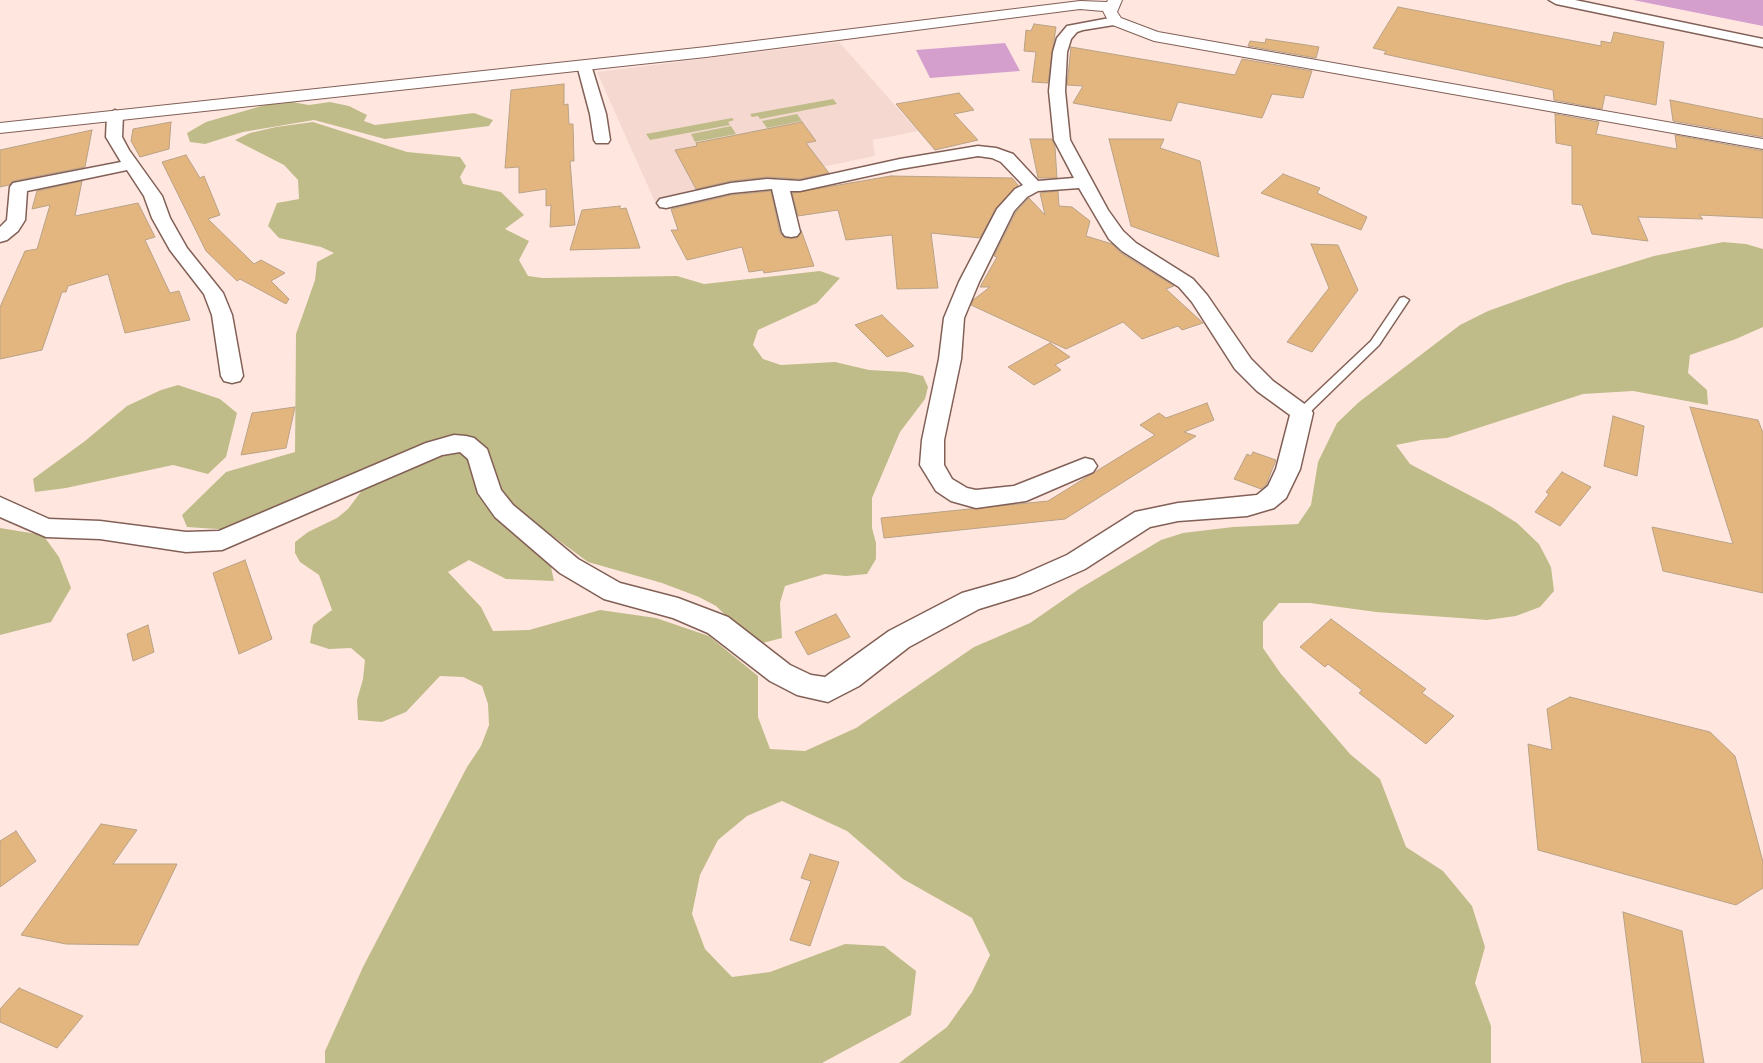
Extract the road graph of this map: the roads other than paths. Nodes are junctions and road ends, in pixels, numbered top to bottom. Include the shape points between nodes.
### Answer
1 (1556, 0) edge
2 (1113, 9) edge
3 (1763, 43) edge
4 (584, 65) junction
5 (115, 115) junction
6 (0, 128) edge
7 (602, 140) dead end
8 (1763, 144) edge
9 (129, 165) junction
10 (1084, 182) junction
11 (780, 186) junction
12 (1034, 186) junction
13 (666, 203) dead end
14 (791, 232) dead end
15 (0, 236) edge
16 (1404, 300) dead end
17 (232, 376) dead end
18 (1302, 413) junction
19 (1085, 466) dead end
20 (0, 506) edge

1 - 3 street
2 - 4 street via 1080,5 706,55
2 - 8 street via 1154,36
2 - 10 street via 1072,29 1064,38 1060,52 1056,91 1062,140
4 - 5 street
4 - 7 street
5 - 6 street
5 - 9 street via 114,137
9 - 15 street via 19,187 16,220
9 - 17 street via 153,196 179,250 213,293 222,315
10 - 12 street
10 - 18 street via 1116,235 1128,247 1186,283 1244,364 1265,386
11 - 12 street via 800,186 900,164 985,151 1014,163
11 - 13 street via 767,184 731,188
11 - 14 street
12 - 19 street via 1021,193 1006,209 954,318 950,359 933,440 932,465 944,485 960,495 976,499 1017,495
16 - 18 lane via 1375,343
18 - 20 street via 1288,469 1277,492 1265,502 1144,519 1076,562 1022,586 971,601 899,639 828,690 807,686 780,673 718,625 678,609 613,592 569,566 504,511 490,493 479,455 466,444 454,443 434,449 222,540 186,542 100,530 46,528

